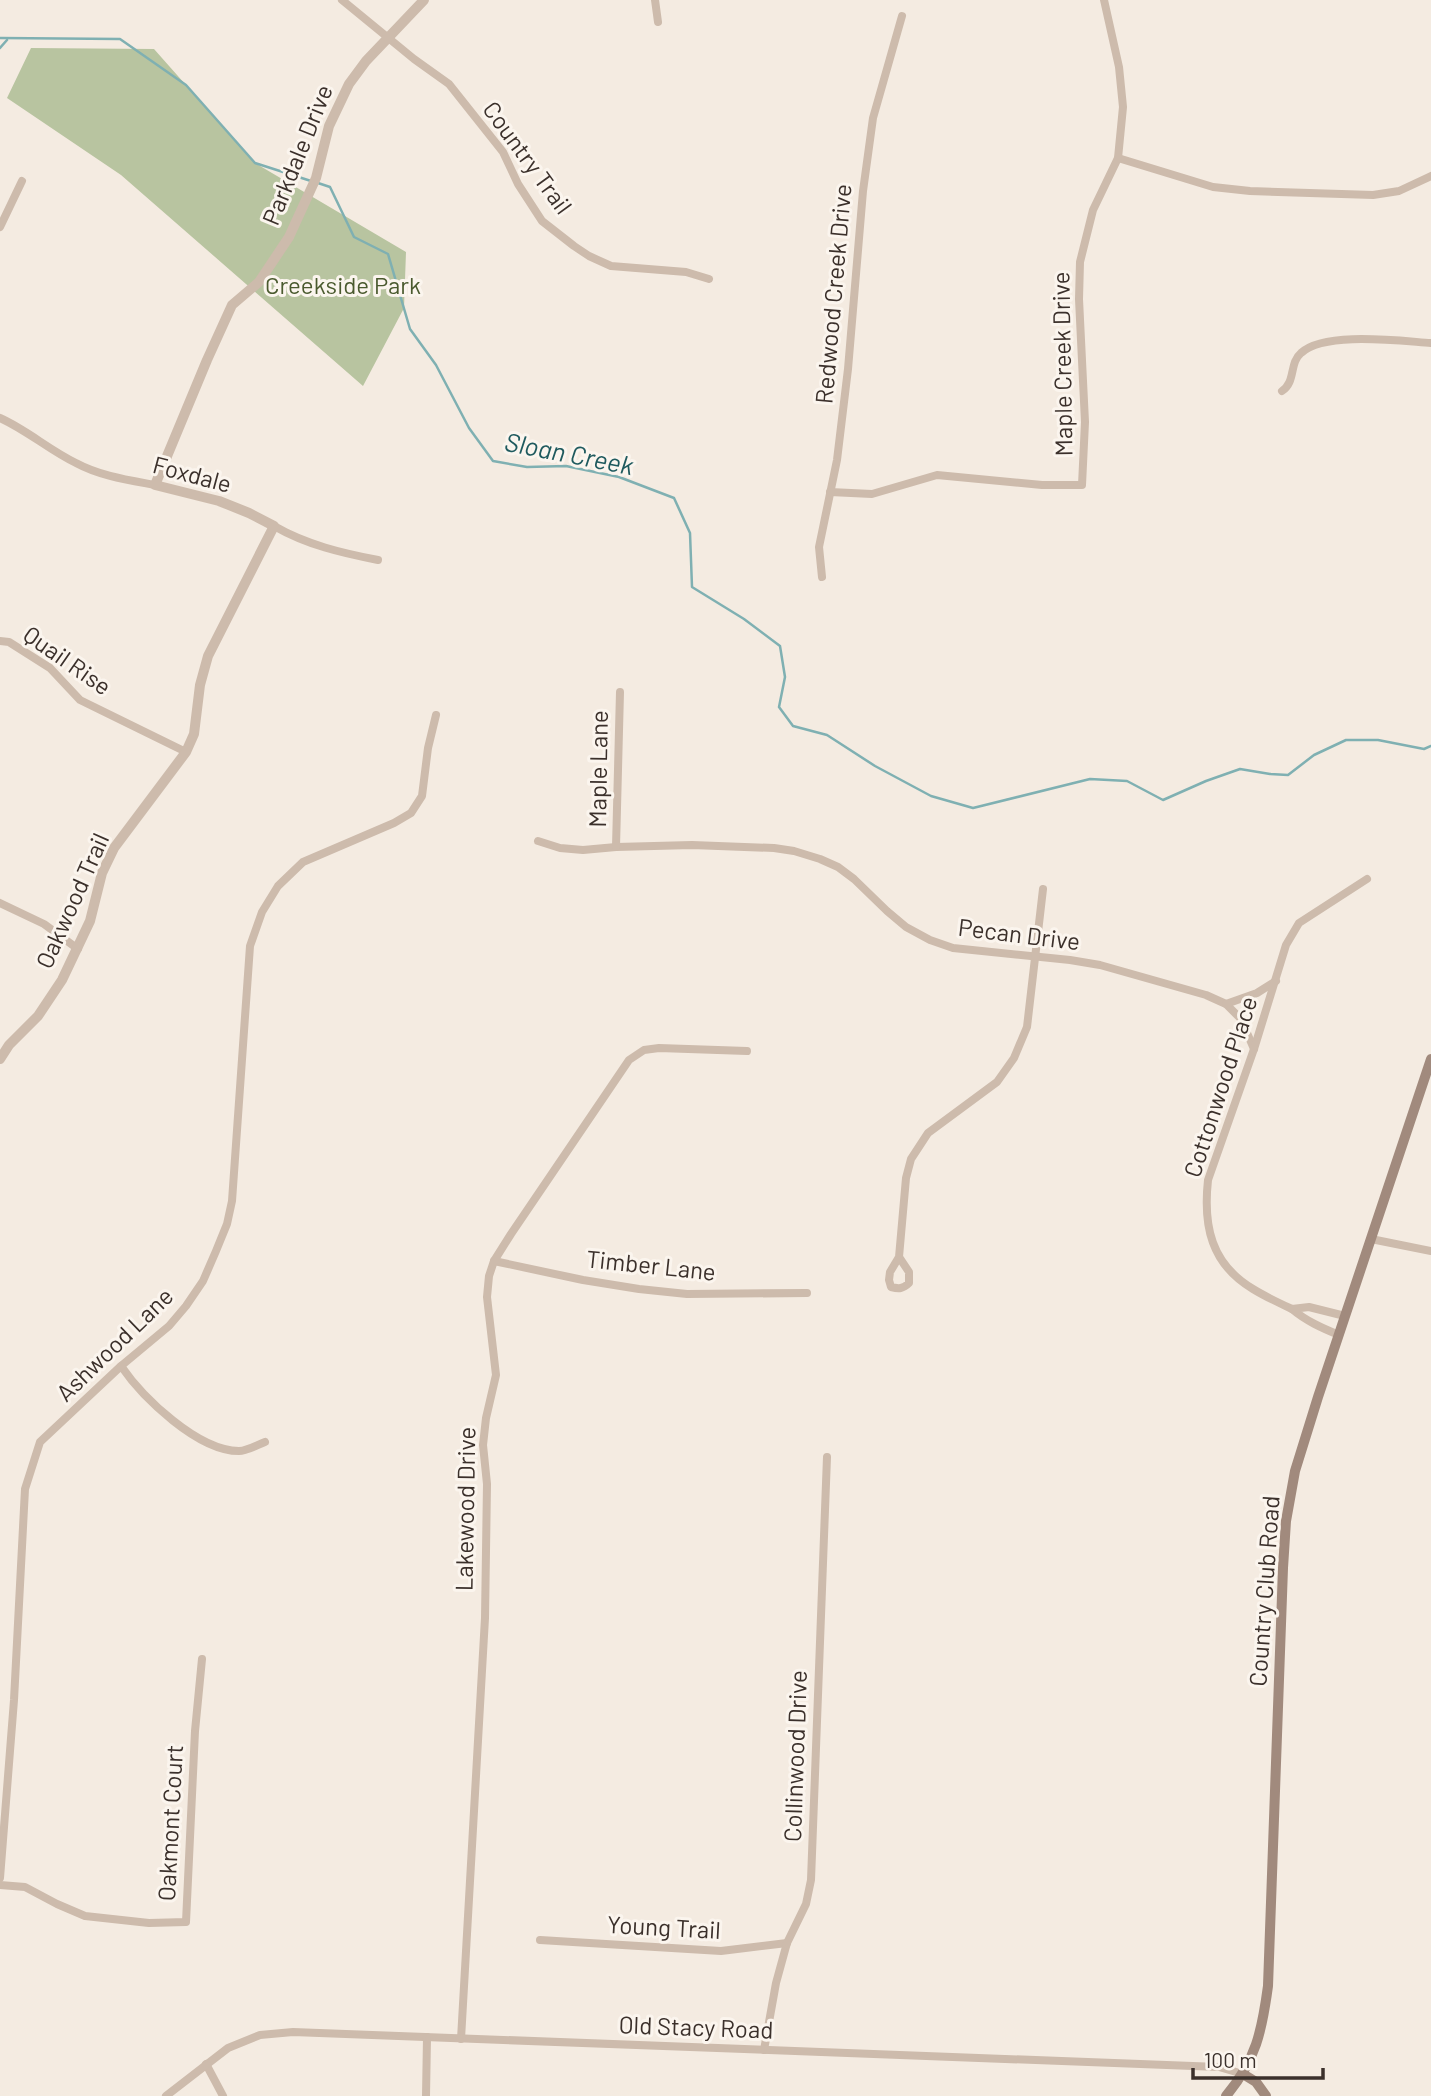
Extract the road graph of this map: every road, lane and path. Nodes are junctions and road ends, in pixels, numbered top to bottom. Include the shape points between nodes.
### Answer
1 (342, 0) edge
2 (424, 0) edge
3 (655, 0) edge
4 (1104, 0) edge
5 (902, 16) dead end
6 (658, 22) dead end
7 (388, 37) junction
8 (1118, 158) junction
9 (1431, 176) edge
10 (22, 181) dead end
11 (0, 227) edge
12 (709, 279) dead end
13 (1431, 343) edge
14 (1282, 391) dead end
15 (0, 418) edge
16 (155, 485) junction
17 (830, 492) junction
18 (274, 526) junction
19 (378, 560) dead end
20 (822, 577) dead end
21 (0, 640) edge
22 (620, 692) dead end
23 (436, 715) dead end
24 (186, 752) junction
25 (538, 841) dead end
26 (617, 847) junction
27 (1367, 879) dead end
28 (1043, 889) dead end
29 (0, 902) edge
30 (78, 948) junction
31 (1036, 957) junction
32 (1276, 981) junction
33 (1226, 1004) junction
34 (1254, 1049) junction
35 (747, 1051) dead end
36 (0, 1059) edge
37 (1431, 1059) edge
38 (1371, 1240) junction
39 (1431, 1251) edge
40 (899, 1256) dead end
41 (494, 1261) junction
42 (807, 1293) dead end
43 (1292, 1309) junction
44 (1345, 1316) junction
45 (1339, 1335) junction
46 (121, 1366) junction
47 (265, 1442) dead end
48 (827, 1457) dead end
49 (202, 1659) dead end
50 (0, 1878) edge
51 (0, 1885) edge
52 (540, 1940) dead end
53 (787, 1943) junction
54 (427, 2037) junction
55 (461, 2039) junction
56 (764, 2050) junction
57 (206, 2064) junction
58 (1243, 2074) junction
59 (166, 2096) edge
60 (223, 2096) edge
61 (426, 2096) edge
62 (1226, 2096) edge
63 (1266, 2096) edge

1 - 7 street, Country Trail
2 - 7 street, Parkdale Drive
3 - 6 street
4 - 8 street, Maple Creek Drive via 1123,107
5 - 17 street, Redwood Creek Drive via 873,118 848,369
7 - 12 street, Country Trail via 449,84 503,152 542,220 574,246 611,266 686,272
7 - 16 street, Parkdale Drive via 349,84 329,126 316,178 289,237 259,282 232,305
8 - 9 street via 1213,187 1250,191 1373,195 1399,191
8 - 17 street, Maple Creek Drive via 1093,210 1080,262 1083,485 937,475 872,494
10 - 11 street
13 - 14 street via 1360,339 1314,345 1297,356 1292,380
15 - 16 street, Foxdale via 77,464
16 - 18 street, Foxdale via 219,502
17 - 20 street, Redwood Creek Drive via 819,547
18 - 19 street, Foxdale via 297,539
18 - 24 street, Oakwood Trail via 208,656 194,734
21 - 24 street, Quail Rise via 50,668 80,700
22 - 26 street, Maple Lane
23 - 46 street, Ashwood Lane via 422,796 411,813 303,862 278,886 261,912 250,946 235,1172 227,1224 203,1281 186,1306
24 - 30 street, Oakwood Trail via 114,848
25 - 26 street, Pecan Drive via 583,850
26 - 31 street, Pecan Drive via 794,850 838,867 906,927 930,940 953,948
27 - 32 street, Cottonwood Place via 1299,923 1286,945
28 - 31 street
29 - 30 street
30 - 36 street, Oakwood Trail via 49,1001
31 - 33 street, Pecan Drive via 1100,965
31 - 40 street via 1027,1027 1014,1058 997,1082 928,1133 911,1159
32 - 33 street
32 - 34 street, Cottonwood Place
33 - 34 street via 1241,1019
34 - 43 street, Cottonwood Place via 1208,1180 1207,1225 1214,1248 1232,1273
35 - 41 street, Lakewood Drive via 659,1048 644,1050 629,1060
37 - 38 main road, Country Club Road
38 - 39 street
38 - 44 main road, Country Club Road
41 - 42 street, Timber Lane via 594,1282 687,1294
41 - 55 street, Lakewood Drive via 487,1297 496,1375 483,1445 487,1484 485,1618
43 - 44 street, Cottonwood Place via 1309,1307
43 - 45 street, Cottonwood Place
44 - 45 main road, Country Club Road
45 - 58 main road, Country Club Road via 1296,1471 1286,1521 1268,1986 1263,2026
46 - 47 street via 142,1392 207,1444 240,1452
46 - 50 street, Ashwood Lane via 40,1442 25,1489
48 - 53 street, Collinwood Drive via 811,1880 806,1903
49 - 51 street, Oakmont Court via 186,1922 85,1916 25,1887
52 - 53 street, Young Trail via 721,1951
53 - 56 street, Collinwood Drive
54 - 55 street, Old Stacy Road
54 - 57 street, Old Stacy Road via 260,2035 228,2048
54 - 61 street
55 - 56 street, Old Stacy Road
56 - 58 street, Old Stacy Road via 1219,2067
57 - 59 street, Old Stacy Road
57 - 60 street
58 - 62 main road, Country Club Road
58 - 63 main road

